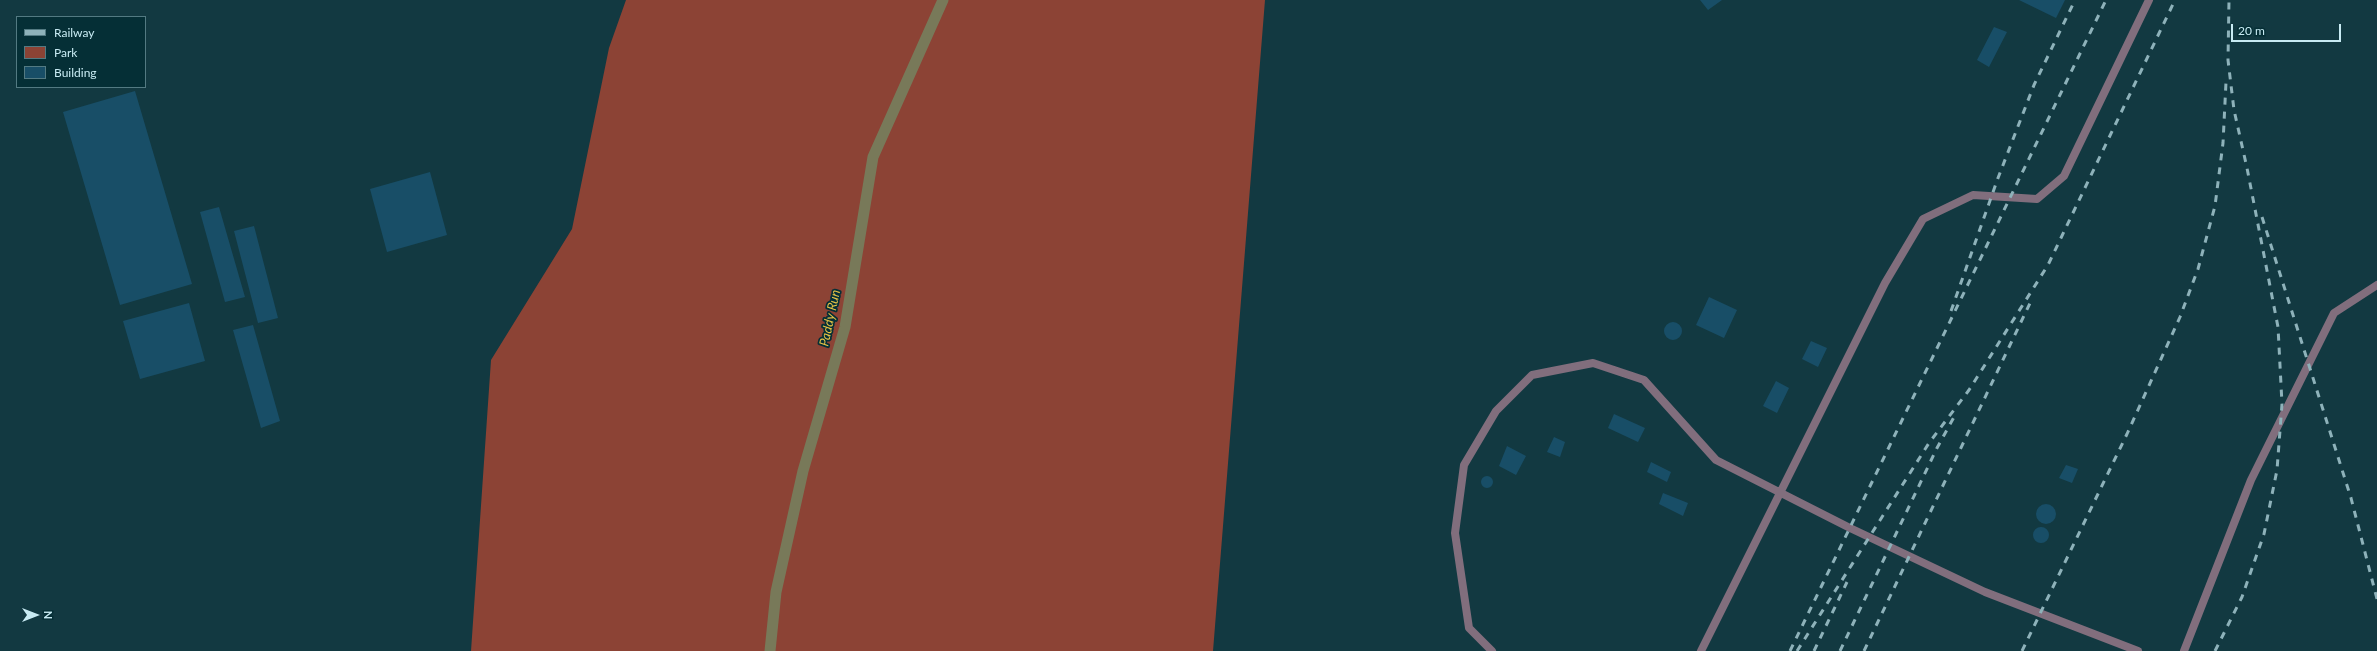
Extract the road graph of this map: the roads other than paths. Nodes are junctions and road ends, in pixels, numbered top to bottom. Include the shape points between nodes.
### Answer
1 (2150, 0) edge
2 (2377, 284) edge
3 (1779, 492) junction
4 (1492, 651) edge
5 (1701, 651) edge
6 (2138, 651) edge
7 (2184, 651) edge

1 - 3 lane via 2064,176 2037,199 1973,195 1923,219 1885,282
2 - 7 lane via 2334,314 2251,480
3 - 4 lane via 1716,460 1644,380 1593,363 1532,375 1496,411 1464,465 1455,533 1469,628
3 - 5 lane
3 - 6 lane via 1985,592

